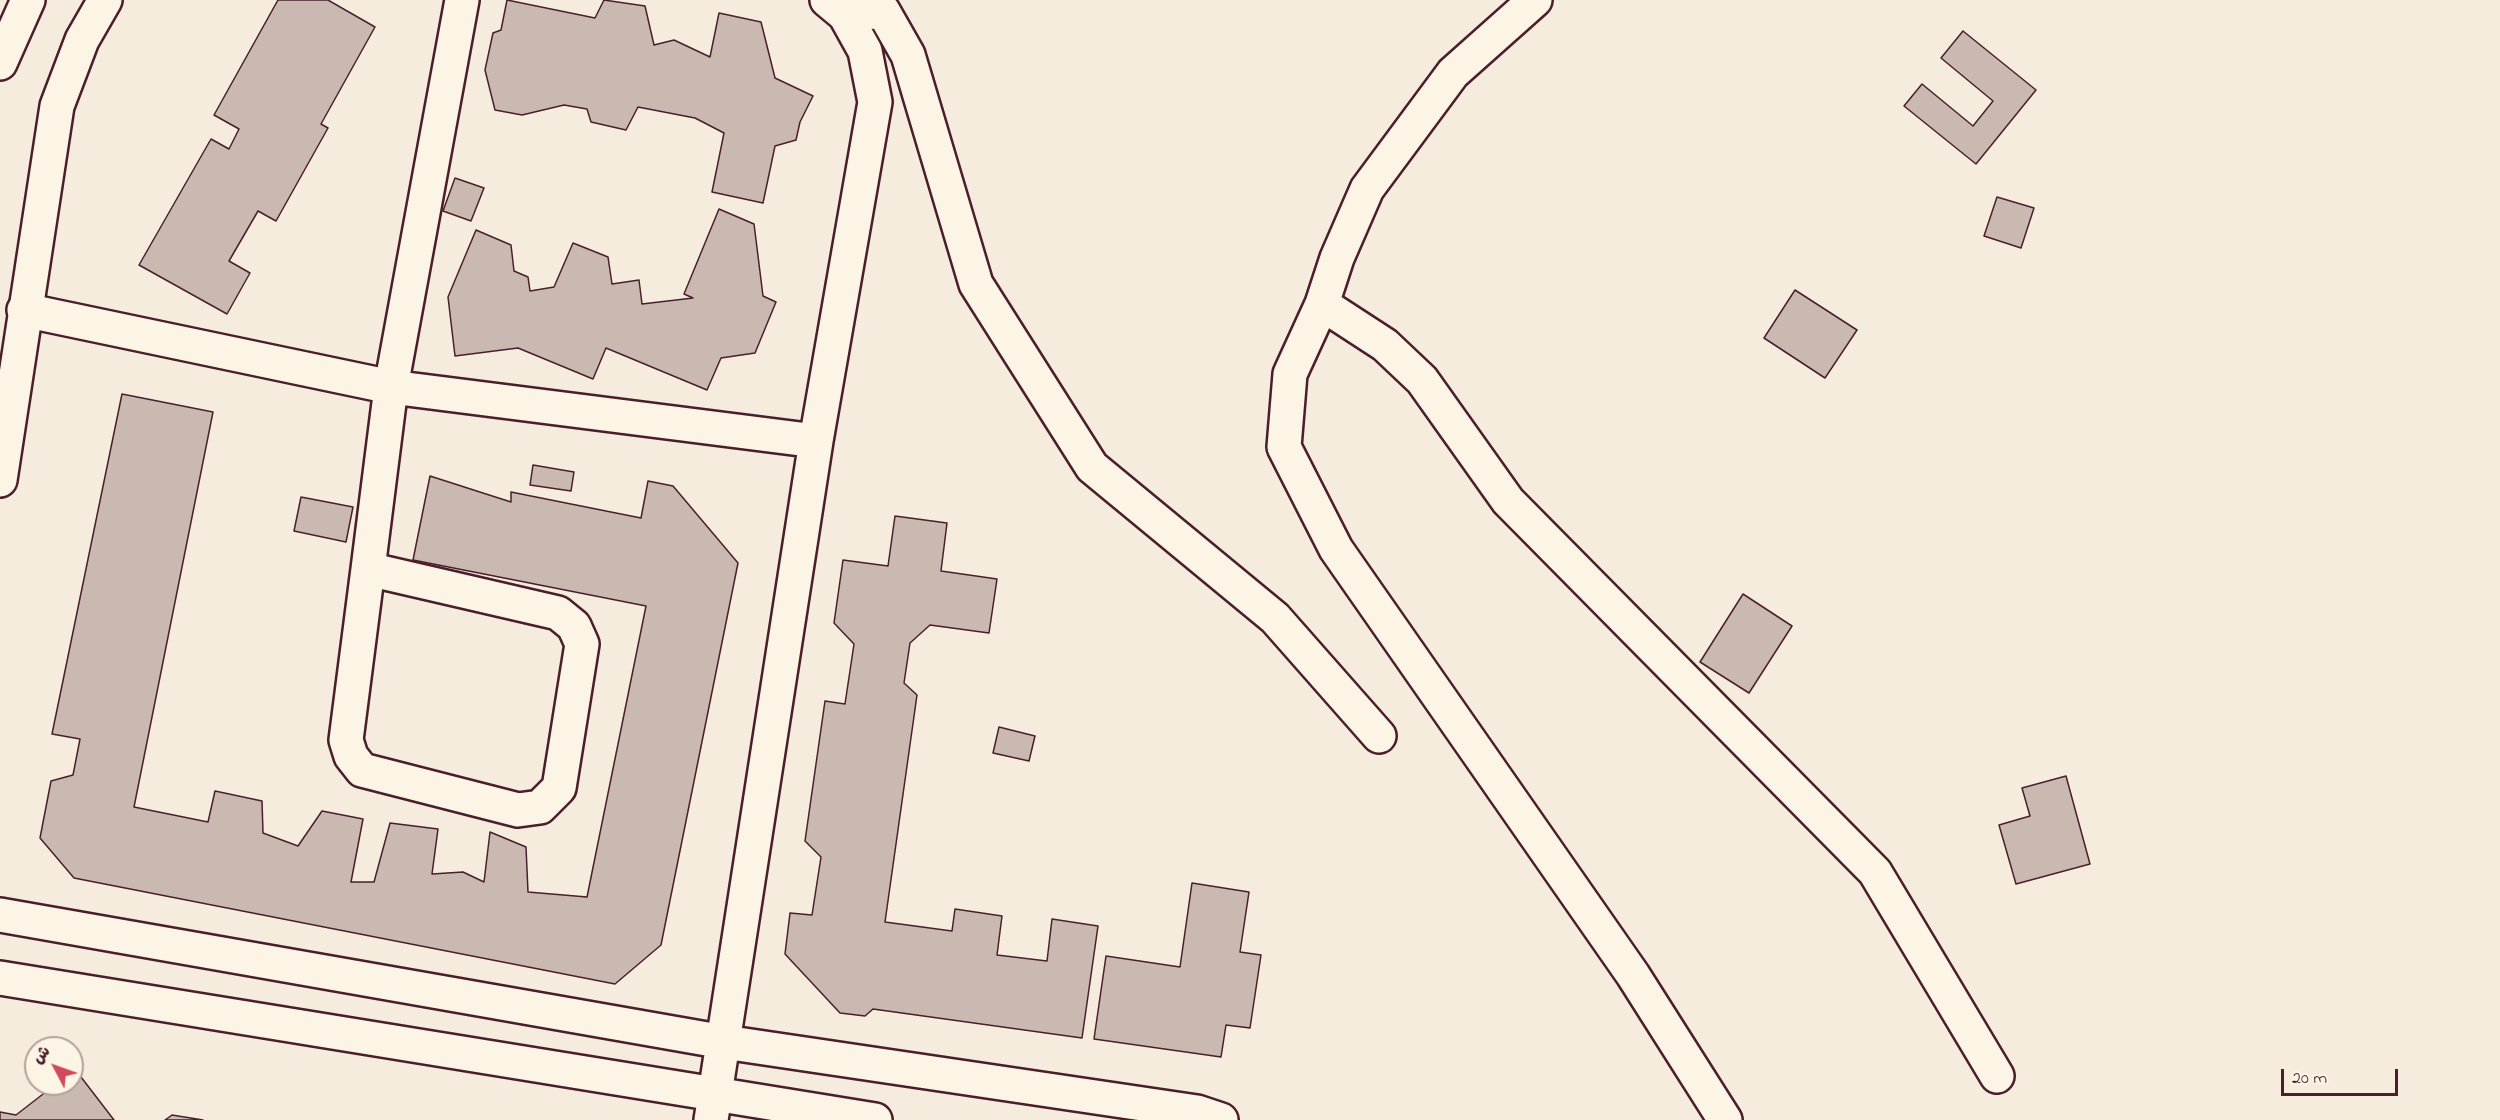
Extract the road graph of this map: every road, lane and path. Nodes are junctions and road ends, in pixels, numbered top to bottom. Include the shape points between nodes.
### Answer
1 (28, 0) edge
2 (105, 0) edge
3 (462, 0) edge
4 (1535, 0) edge
5 (836, 8) edge
6 (0, 63) edge
7 (1322, 304) junction
8 (24, 310) junction
9 (391, 387) junction
10 (816, 441) junction
11 (0, 480) edge
12 (368, 569) junction
13 (1379, 736) dead end
14 (0, 915) edge
15 (0, 978) edge
16 (724, 1042) junction
17 (1997, 1076) dead end
18 (714, 1107) edge
19 (875, 1120) edge
20 (1221, 1120) edge
21 (1725, 1120) edge

1 - 6 street
2 - 8 street via 82,40 57,106
3 - 9 street
4 - 7 street via 1453,73 1367,189
5 - 10 street via 865,51 875,102
5 - 13 street via 883,11 908,55 976,284 1092,467 1275,618
7 - 17 street via 1385,345 1422,380 1508,501 1875,872
7 - 21 street via 1290,374 1284,447 1336,549 1626,965
8 - 9 street
8 - 11 street
9 - 10 street
9 - 12 street
10 - 16 street
12 - 12 street via 346,740 351,756 362,770 518,810 540,807 559,788 582,644 574,626 558,613
14 - 16 street
15 - 18 street
16 - 18 street
16 - 20 street via 1197,1112
18 - 19 street

